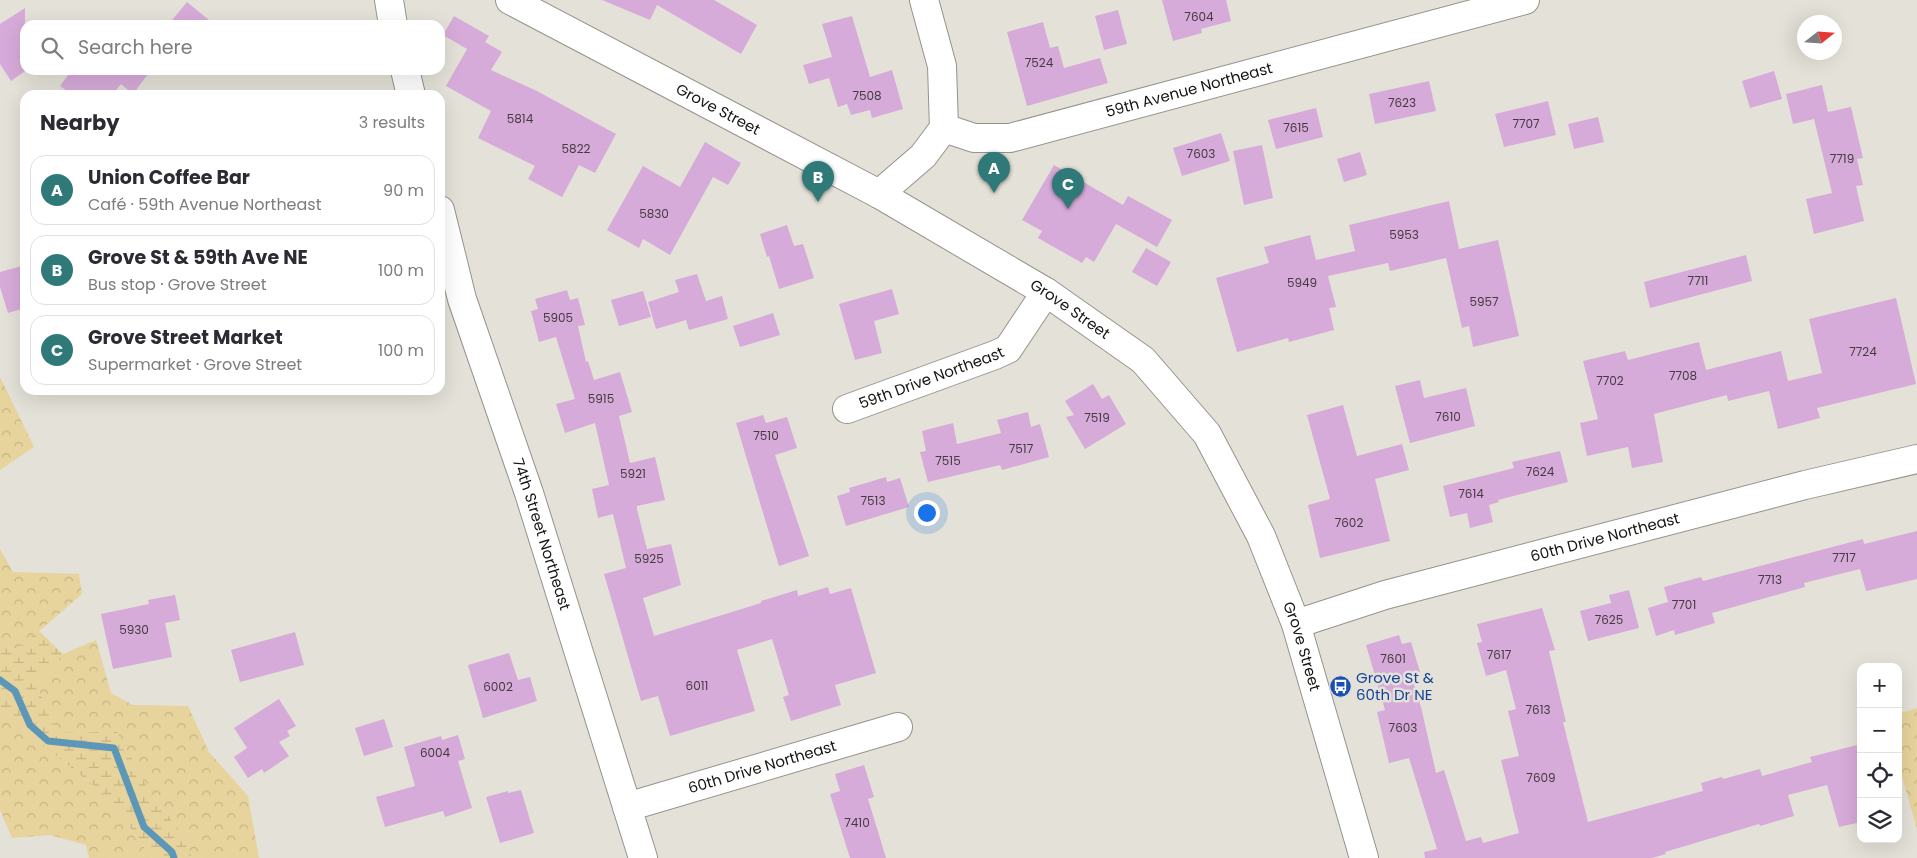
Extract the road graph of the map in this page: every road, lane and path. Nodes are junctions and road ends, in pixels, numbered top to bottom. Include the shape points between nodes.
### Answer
1 (388, 0) edge
2 (510, 0) edge
3 (924, 0) edge
4 (1525, 0) edge
5 (393, 20) edge
6 (406, 75) edge
7 (410, 90) edge
8 (944, 128) junction
9 (879, 194) junction
10 (445, 230) edge
11 (1046, 292) junction
12 (847, 409) dead end
13 (1917, 459) edge
14 (1296, 624) junction
15 (898, 727) dead end
16 (627, 807) junction
17 (643, 858) edge
18 (1364, 858) edge

1 - 5 street
2 - 9 street, Grove Street
3 - 8 street via 942,66
4 - 8 street, 59th Avenue Northeast via 1010,138 974,138
6 - 7 street
8 - 9 street via 923,156
9 - 11 street, Grove Street
10 - 16 street, 74th Street Northeast via 462,299 532,501
11 - 12 street, 59th Drive Northeast via 1008,349
11 - 14 street, Grove Street via 1143,360 1207,434 1261,536
13 - 14 street, 60th Drive Northeast via 1805,485 1385,595
14 - 18 street, Grove Street
15 - 16 street, 60th Drive Northeast
16 - 17 street, 74th Street Northeast

